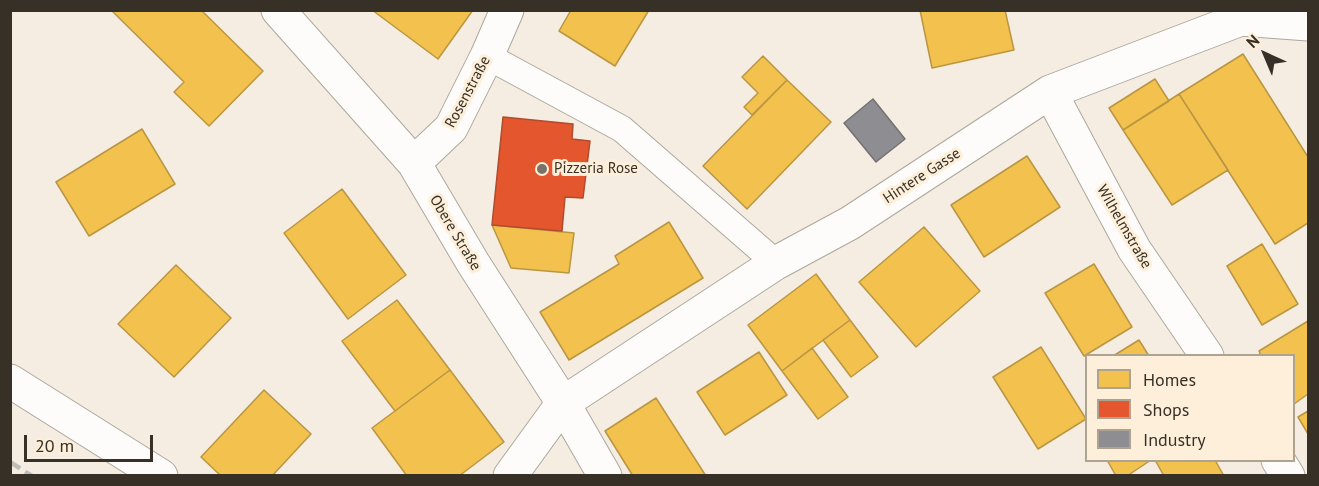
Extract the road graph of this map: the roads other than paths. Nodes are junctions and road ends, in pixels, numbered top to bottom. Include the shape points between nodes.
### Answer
1 (278, 10) edge
2 (507, 10) edge
3 (1308, 24) edge
4 (487, 56) junction
5 (1050, 92) junction
6 (414, 163) junction
7 (776, 263) junction
8 (1206, 354) edge
9 (10, 381) edge
10 (563, 403) junction
11 (1279, 462) edge
12 (161, 476) edge
13 (510, 476) edge
14 (605, 476) edge
15 (1288, 476) edge

1 - 6 street, Obere Straße
2 - 4 street, Rosenstraße
3 - 5 street, Hintere Gasse via 1241,19
4 - 6 street, Rosenstraße via 451,128
4 - 7 lane via 622,129
5 - 7 street, Hintere Gasse via 850,223
5 - 8 street, Wilhelmstraße via 1134,249
6 - 10 street, Obere Straße
7 - 10 street, Hintere Gasse
9 - 12 street
10 - 13 street
10 - 14 street, Obere Straße
11 - 15 street

